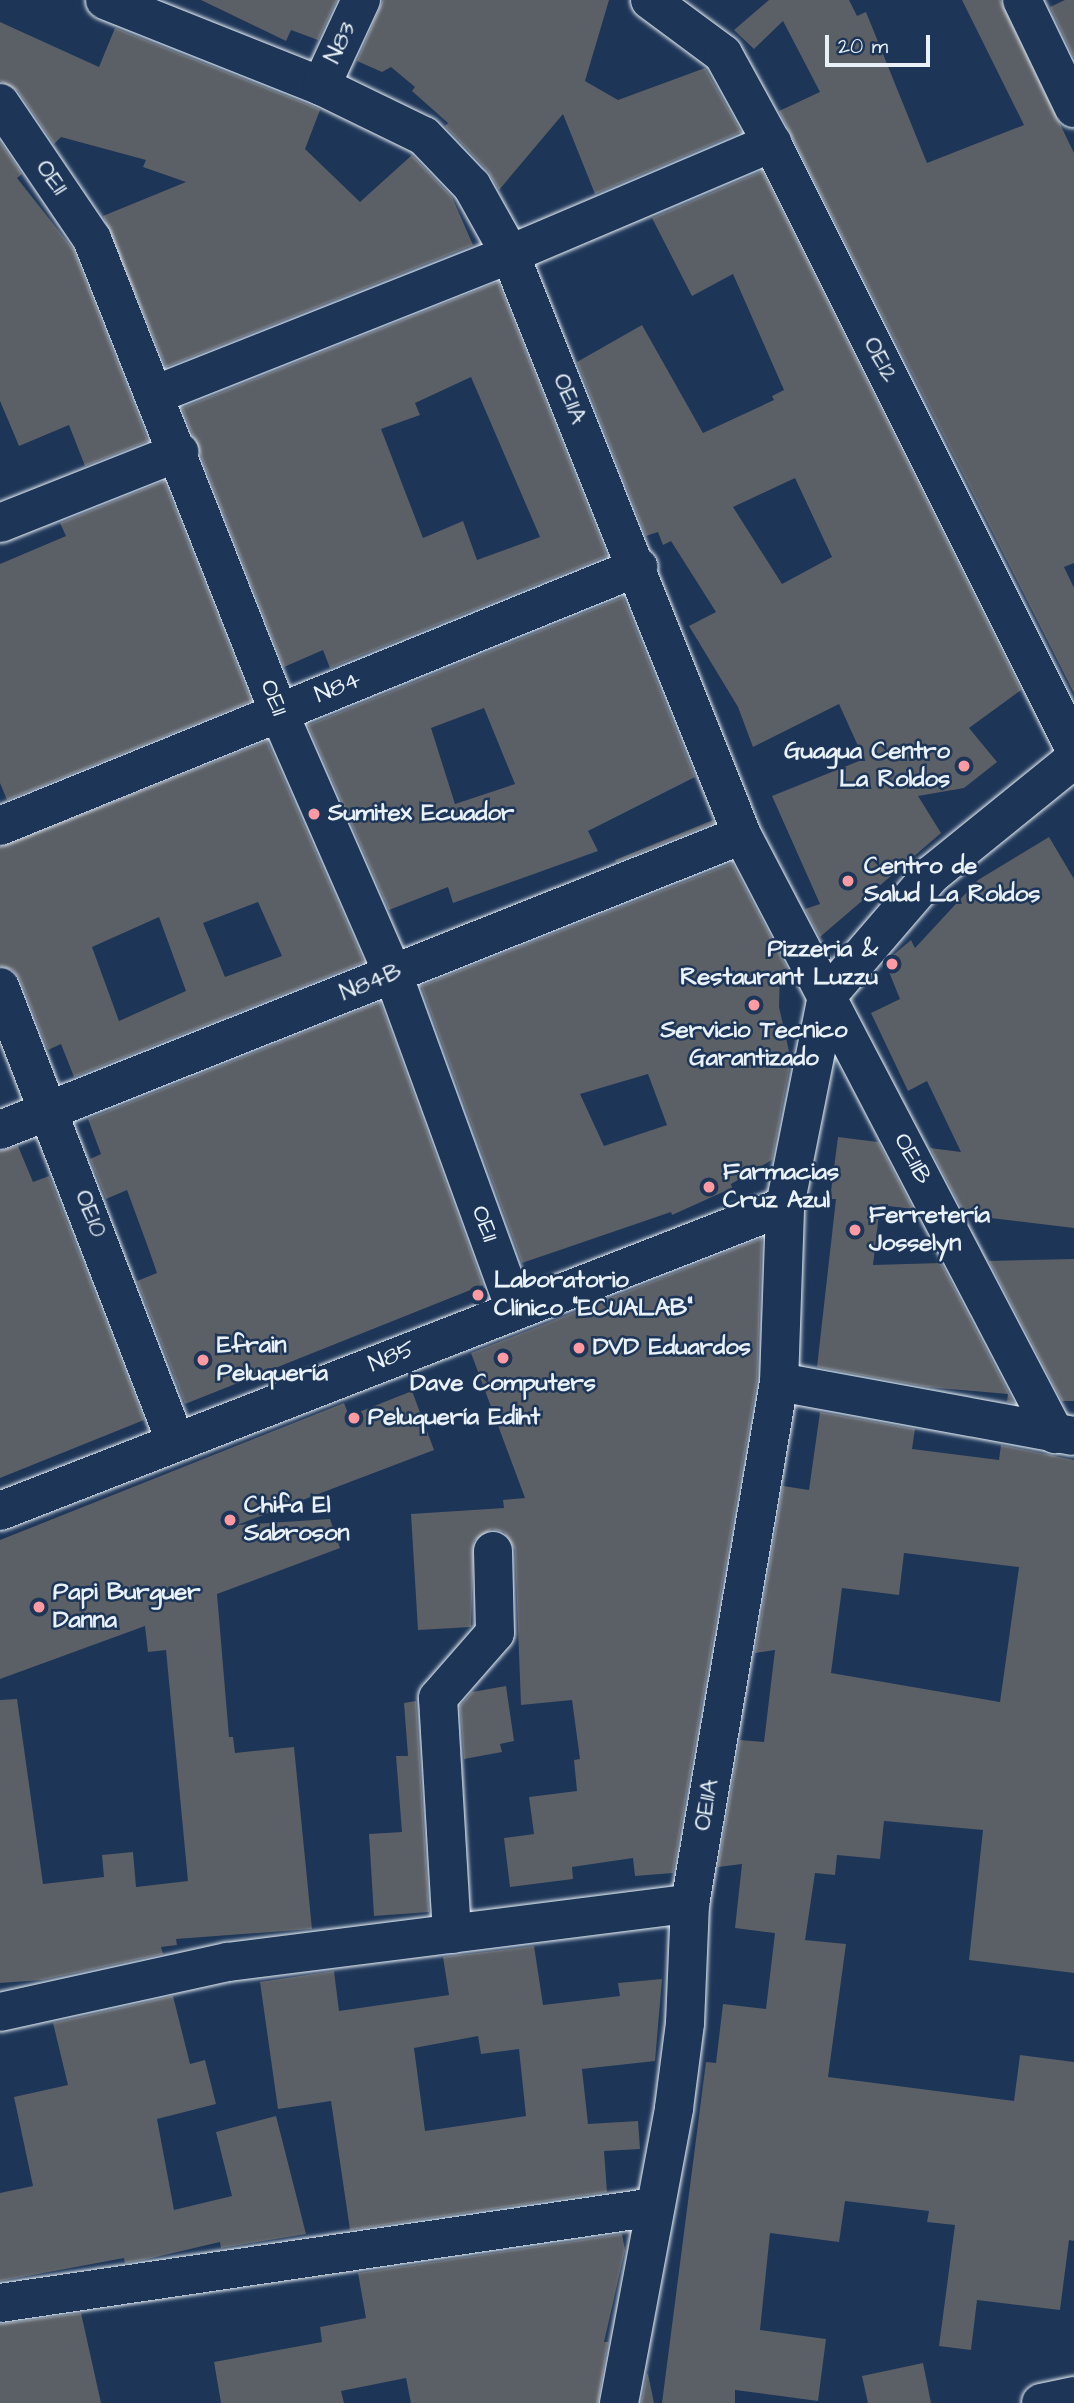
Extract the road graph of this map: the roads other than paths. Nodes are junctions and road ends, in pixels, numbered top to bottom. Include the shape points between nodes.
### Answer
1 (106, 0) edge
2 (361, 0) edge
3 (650, 0) edge
4 (1030, 3) edge
5 (321, 86) junction
6 (0, 103) edge
7 (1074, 108) edge
8 (772, 143) junction
9 (510, 254) junction
10 (157, 394) junction
11 (180, 452) junction
12 (0, 523) edge
13 (638, 567) junction
14 (279, 713) junction
15 (1074, 748) edge
16 (1074, 759) edge
17 (0, 826) edge
18 (742, 835) junction
19 (393, 974) junction
20 (0, 987) edge
21 (827, 996) junction
22 (50, 1110) junction
23 (0, 1130) edge
24 (785, 1206) junction
25 (515, 1309) junction
26 (779, 1382) junction
27 (1064, 1435) edge
28 (176, 1443) junction
29 (0, 1511) edge
30 (493, 1551) dead end
31 (690, 1904) junction
32 (452, 1934) junction
33 (0, 2012) edge
34 (655, 2207) junction
35 (0, 2303) edge
36 (1074, 2396) edge
37 (618, 2403) edge
38 (1041, 2403) edge

1 - 5 street, OE11A
2 - 5 street, N83
3 - 8 street, OE12 via 723,54
4 - 7 street
5 - 9 street, OE11A via 424,135 471,186
6 - 10 street, OE11 via 92,239
8 - 9 street
8 - 15 street, OE12
9 - 10 street
9 - 13 street, OE11A
10 - 11 street, OE11
11 - 12 street
11 - 14 street, OE11
13 - 14 street, N84
13 - 18 street, OE11A
14 - 17 street, N84
14 - 19 street, OE11
16 - 21 street via 930,875
18 - 19 street, N84B
18 - 21 street, OE11A
19 - 22 street, N84B
19 - 25 street, OE11
20 - 22 street, OE10
21 - 24 street, OE11A
21 - 27 street, OE11B
22 - 23 street, N84B
22 - 28 street, OE10
24 - 25 street, N85
24 - 26 street, OE11A
25 - 28 street, N85
26 - 27 street
26 - 31 street, OE11A
28 - 29 street, N85
30 - 32 street via 495,1633 438,1698
31 - 32 street
31 - 34 street, OE11A via 685,2023
32 - 33 street via 228,1962
34 - 35 street
34 - 37 street, OE11A
36 - 38 street

